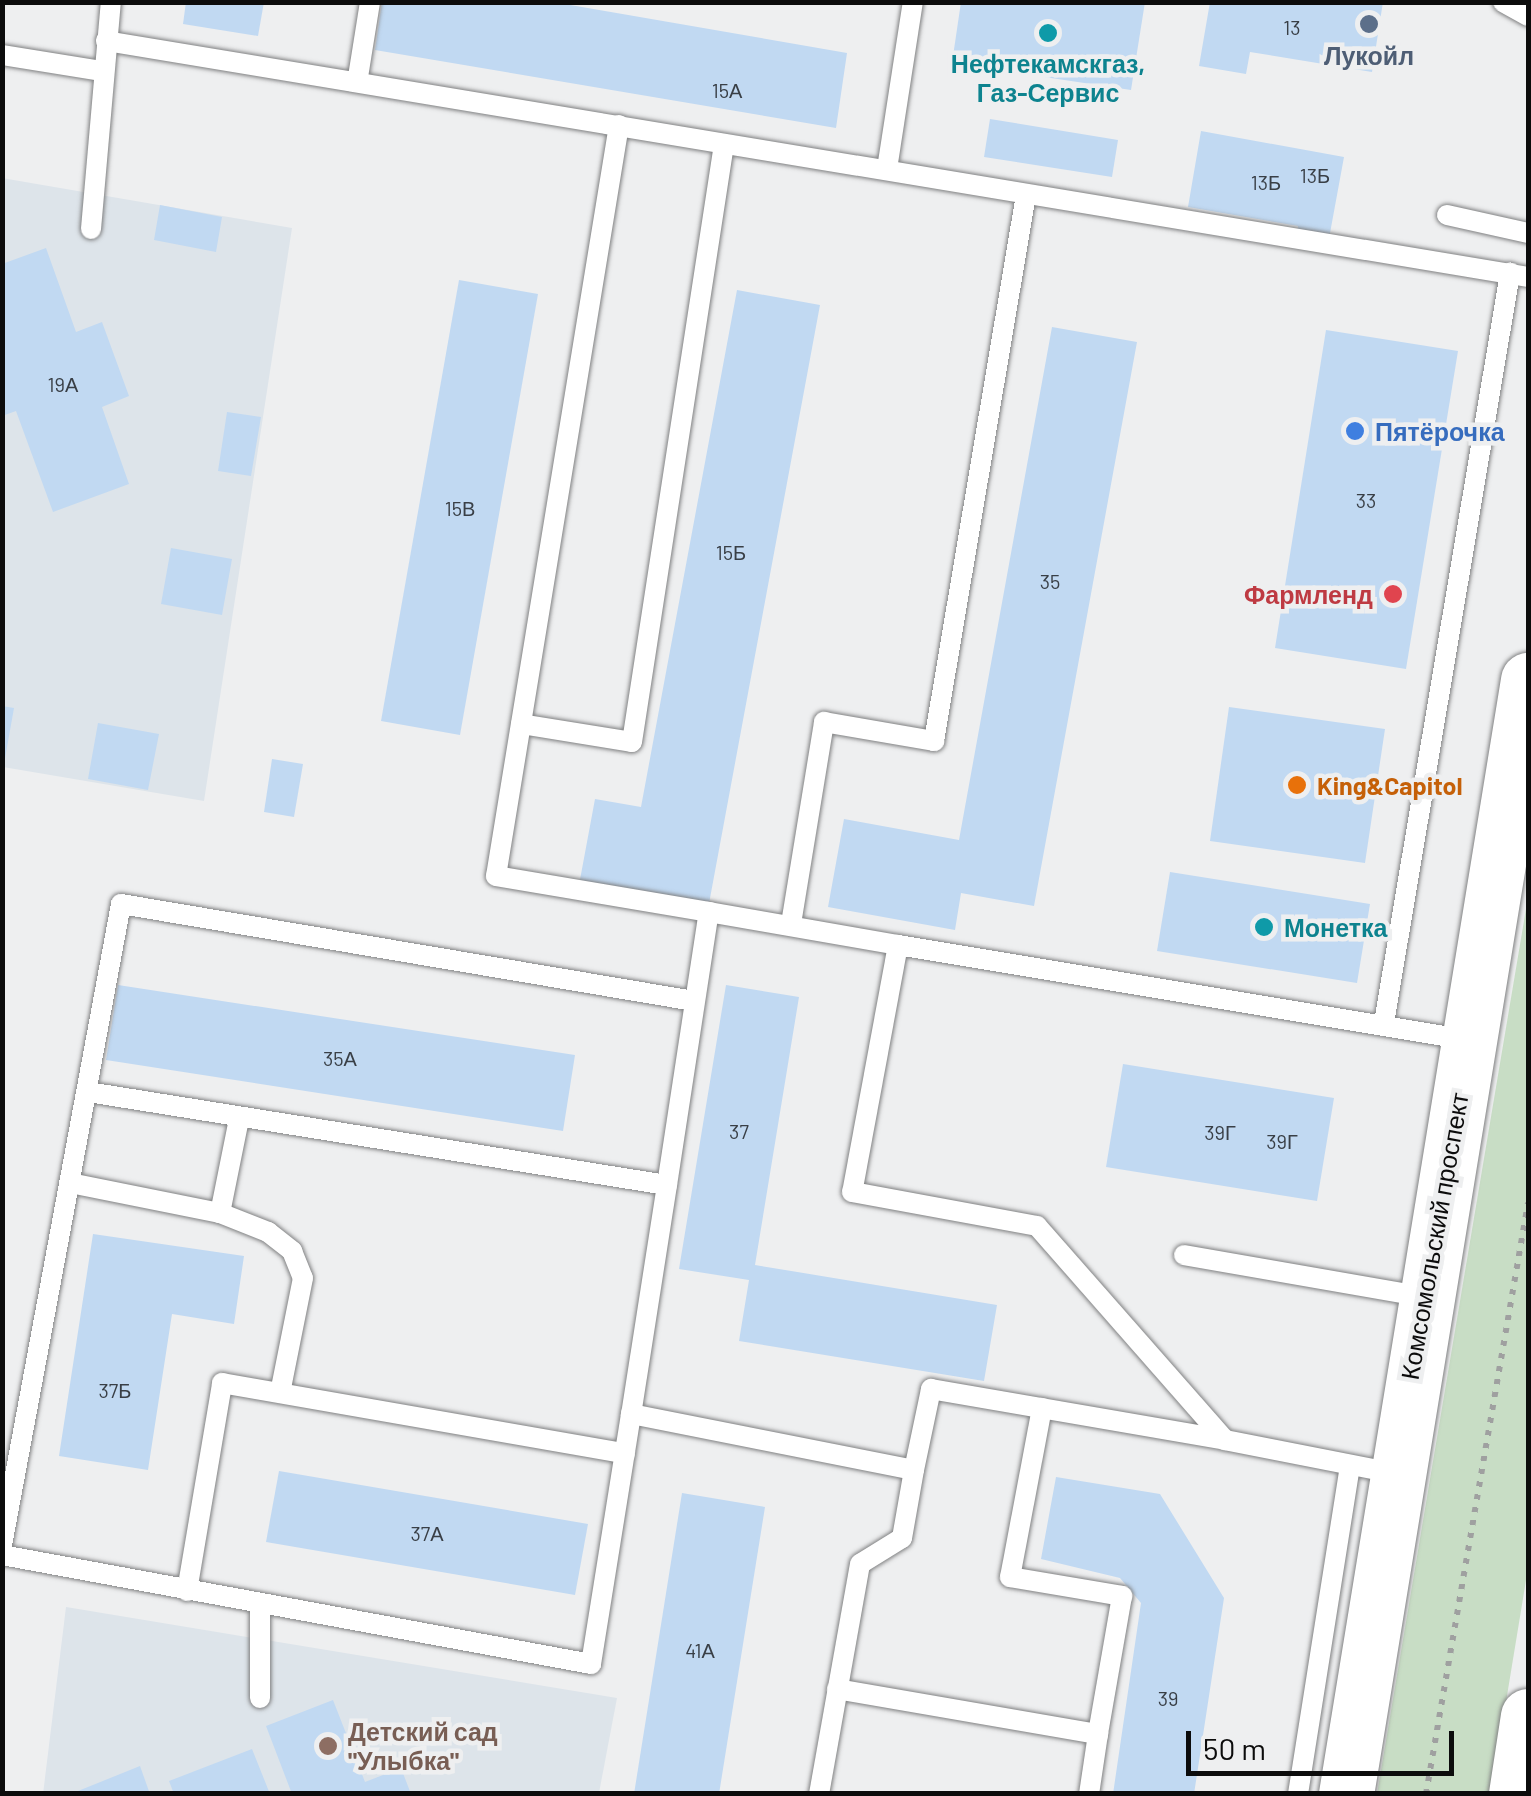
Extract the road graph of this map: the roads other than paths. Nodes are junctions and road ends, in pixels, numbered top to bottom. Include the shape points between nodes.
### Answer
1 (110, 2) edge
2 (370, 2) edge
3 (913, 2) edge
4 (1503, 2) edge
5 (1528, 16) edge
6 (106, 40) junction
7 (2, 55) edge
8 (102, 72) junction
9 (358, 77) junction
10 (619, 125) junction
11 (724, 144) junction
12 (887, 170) junction
13 (1026, 195) junction
14 (1448, 215) dead end
15 (91, 229) dead end
16 (1528, 233) edge
17 (1519, 275) edge
18 (1528, 680) edge
19 (521, 724) junction
20 (709, 912) junction
21 (790, 924) junction
22 (898, 944) junction
23 (694, 1001) junction
24 (1384, 1023) junction
25 (1468, 1040) junction
26 (88, 1092) junction
27 (239, 1119) junction
28 (70, 1183) junction
29 (668, 1186) junction
30 (220, 1212) junction
31 (1184, 1255) dead end
32 (1424, 1297) junction
33 (280, 1392) junction
34 (1042, 1408) junction
35 (632, 1414) junction
36 (1226, 1440) junction
37 (625, 1453) junction
38 (1371, 1469) junction
39 (914, 1470) junction
40 (2, 1545) edge
41 (2, 1555) edge
42 (186, 1592) junction
43 (260, 1610) junction
44 (837, 1689) junction
45 (260, 1698) dead end
46 (1528, 1716) edge
47 (1098, 1734) junction
48 (819, 1794) edge
49 (1089, 1794) edge
50 (1298, 1794) edge
51 (1346, 1794) edge
52 (1516, 1794) edge

1 - 6 lane
2 - 9 lane
3 - 12 lane
4 - 5 lane
6 - 8 lane
6 - 9 lane
7 - 8 lane
8 - 15 lane
9 - 10 lane
10 - 11 lane
10 - 19 lane
11 - 12 lane
11 - 19 lane via 632,742
12 - 13 lane
13 - 17 lane
13 - 21 lane via 934,741 824,722
14 - 16 lane
17 - 24 lane
18 - 25 main road, Комсомольский проспект
19 - 20 lane via 496,876
20 - 21 lane
20 - 23 lane
21 - 22 lane
22 - 24 lane
22 - 36 lane via 852,1192 1037,1226
23 - 26 lane via 120,904
23 - 29 lane
24 - 25 lane
25 - 32 main road, Комсомольский проспект
26 - 27 lane
26 - 28 lane
27 - 29 lane
27 - 30 lane
28 - 30 lane
28 - 40 lane
29 - 35 lane
30 - 33 lane via 268,1232 292,1251 304,1278
31 - 32 lane
32 - 38 main road, Комсомольский проспект
33 - 37 lane
33 - 42 lane via 222,1382
34 - 36 lane
34 - 39 lane via 932,1389
34 - 47 lane via 1010,1576 1122,1596
35 - 37 lane
35 - 39 lane
36 - 38 lane
37 - 43 lane via 591,1664
38 - 50 lane
38 - 51 main road, Комсомольский проспект
39 - 44 lane via 902,1538 860,1564
41 - 42 lane
42 - 43 lane
43 - 45 lane
44 - 47 lane
44 - 48 lane
46 - 52 main road
47 - 49 lane

